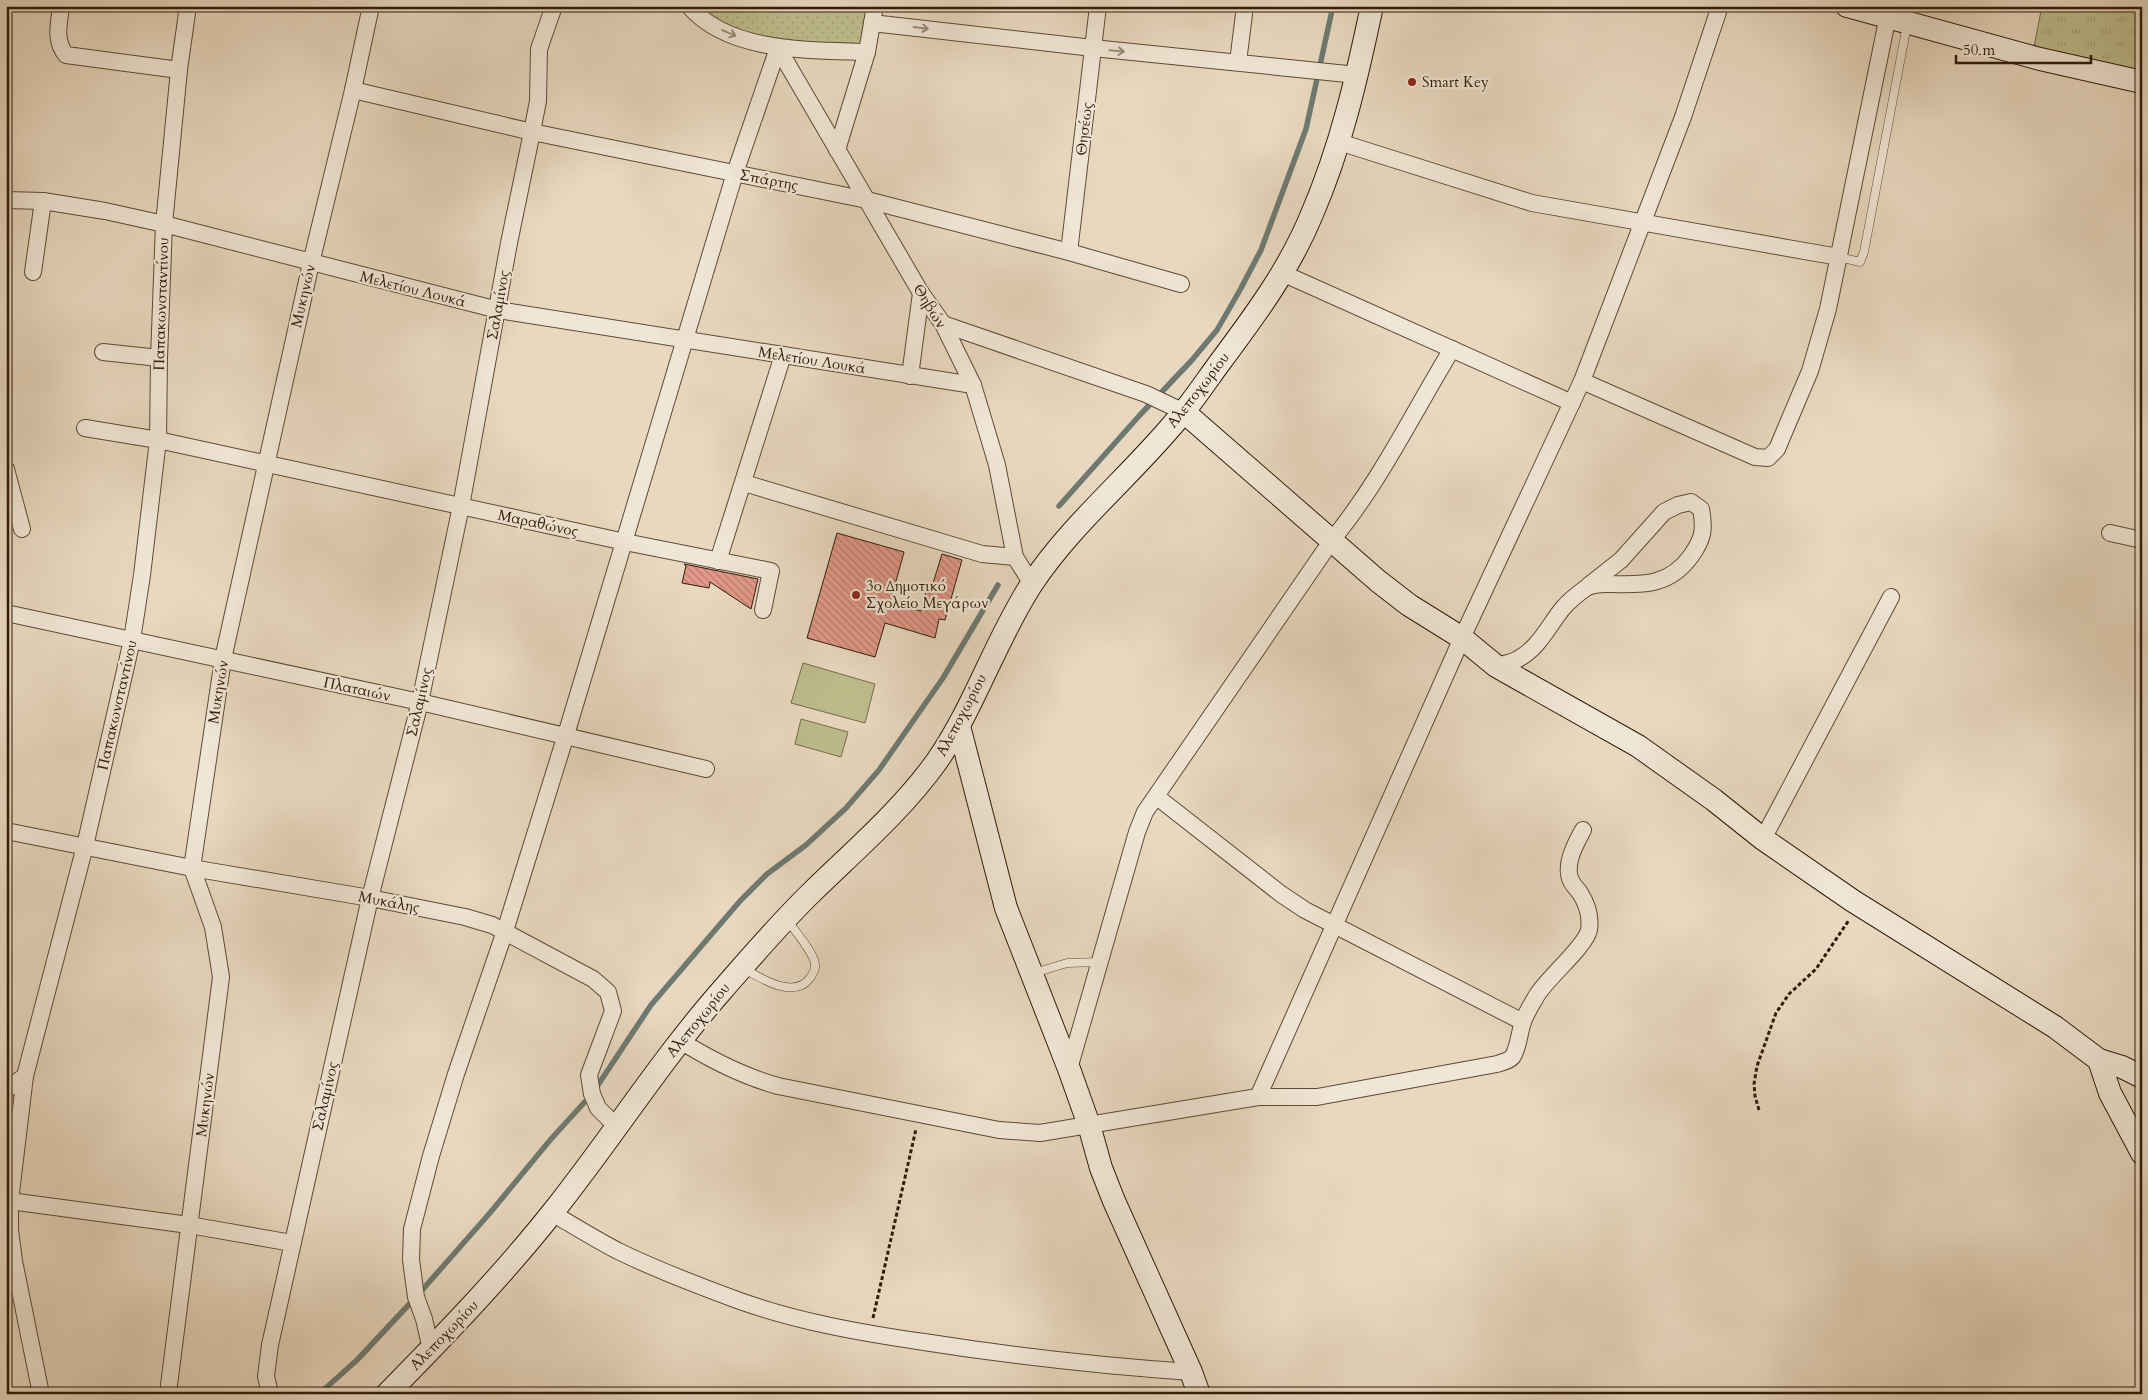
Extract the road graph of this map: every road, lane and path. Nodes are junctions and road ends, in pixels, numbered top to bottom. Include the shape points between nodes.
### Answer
1 (61, 6) edge
2 (188, 6) edge
3 (371, 6) edge
4 (554, 6) edge
5 (690, 6) edge
6 (875, 6) edge
7 (1098, 6) edge
8 (1245, 6) edge
9 (1372, 6) edge
10 (1720, 6) edge
11 (1877, 12) edge
12 (872, 23) junction
13 (778, 48) junction
14 (1093, 48) junction
15 (867, 52) junction
16 (1238, 62) junction
17 (179, 70) junction
18 (1347, 74) junction
19 (2142, 82) edge
20 (353, 90) junction
21 (532, 132) junction
22 (1338, 142) junction
23 (836, 150) junction
24 (735, 173) junction
25 (6, 200) edge
26 (867, 200) junction
27 (43, 201) junction
28 (1642, 222) junction
29 (164, 224) junction
30 (1069, 252) junction
31 (1839, 257) junction
32 (311, 263) junction
33 (34, 272) dead end
34 (1282, 273) junction
35 (1181, 284) dead end
36 (921, 293) junction
37 (498, 310) junction
38 (943, 324) junction
39 (684, 339) junction
40 (1452, 349) junction
41 (103, 352) dead end
42 (783, 355) junction
43 (159, 358) junction
44 (910, 376) junction
45 (1582, 381) junction
46 (973, 386) junction
47 (1572, 402) junction
48 (1179, 410) junction
49 (85, 428) dead end
50 (158, 440) junction
51 (266, 464) junction
52 (6, 469) edge
53 (744, 482) junction
54 (461, 506) junction
55 (22, 529) dead end
56 (2110, 533) dead end
57 (1332, 540) junction
58 (2142, 540) edge
59 (625, 542) junction
60 (1015, 557) junction
61 (718, 561) junction
62 (1032, 584) junction
63 (1588, 586) junction
64 (1891, 596) dead end
65 (763, 610) dead end
66 (6, 613) edge
67 (1462, 638) junction
68 (132, 640) junction
69 (223, 659) junction
70 (1496, 666) junction
71 (420, 702) junction
72 (959, 726) junction
73 (565, 738) junction
74 (706, 769) dead end
75 (1157, 797) junction
76 (1583, 830) dead end
77 (6, 831) edge
78 (1763, 839) junction
79 (85, 846) junction
80 (192, 868) junction
81 (370, 898) junction
82 (1860, 905) junction
83 (786, 920) junction
84 (1335, 926) junction
85 (505, 932) junction
86 (1100, 962) junction
87 (742, 968) junction
88 (1032, 974) junction
89 (1523, 1022) junction
90 (680, 1040) junction
91 (2100, 1060) junction
92 (1070, 1069) junction
93 (25, 1076) junction
94 (2142, 1078) edge
95 (6, 1090) edge
96 (1258, 1096) junction
97 (1759, 1110) dead end
98 (919, 1114) junction
99 (619, 1125) junction
100 (1089, 1125) junction
101 (2142, 1153) edge
102 (10, 1201) junction
103 (552, 1213) junction
104 (189, 1225) junction
105 (292, 1244) junction
106 (870, 1334) junction
107 (431, 1349) junction
108 (1191, 1372) junction
109 (37, 1377) junction
110 (169, 1385) dead end
111 (29, 1394) edge
112 (41, 1394) edge
113 (270, 1394) edge
114 (387, 1394) edge
115 (1199, 1394) edge

1 - 17 street via 57,38 66,55
2 - 17 street, Παπακωνσταντίνου
3 - 20 street, Μυκηνών
4 - 21 street, Σαλαμίνος via 539,50 538,101
5 -> 13 street via 712,25 746,40
6 - 12 street
7 - 14 street, Θησέως
8 - 16 street
9 - 18 street, Αλεποχωρίου
10 - 28 street via 1683,117
11 - 19 street via 2031,57
11 - 31 street
11 - 31 lane via 1864,252 1860,262
12 -> 14 street
12 - 15 street
13 - 15 street
13 - 23 street, Θηβών
13 - 24 street
14 -> 16 street
14 - 30 street, Θησέως
15 - 23 street
16 - 18 street
17 - 29 street, Παπακωνσταντίνου
18 - 22 street, Αλεποχωρίου
20 - 21 street, Σπάρτης
20 - 32 street, Μυκηνών
21 - 24 street, Σπάρτης
21 - 37 street, Σαλαμίνος
22 - 28 street via 1518,200
22 - 34 street, Αλεποχωρίου via 1312,215
23 - 26 street, Θηβών
24 - 26 street, Σπάρτης
24 - 39 street
25 - 27 street, Μελετίου Λουκά
26 - 30 street, Σπάρτης
26 - 36 street, Θηβών
27 - 29 street, Μελετίου Λουκά
27 - 33 street
28 - 31 street
28 - 45 street
29 - 32 street, Μελετίου Λουκά
29 - 43 street, Παπακωνσταντίνου
30 - 35 street, Σπάρτης
31 - 45 street via 1810,371 1777,449 1768,458 1755,457
32 - 37 street, Μελετίου Λουκά
32 - 51 street, Μυκηνών
34 - 40 street
34 - 48 street, Αλεποχωρίου via 1248,326
36 - 38 street, Θηβών
36 - 44 street
37 - 39 street, Μελετίου Λουκά
37 - 54 street, Σαλαμίνος
38 - 46 street, Θηβών
38 - 48 street via 1146,394
39 - 42 street, Μελετίου Λουκά
39 - 59 street
40 - 47 street
40 - 57 street via 1351,518
41 - 43 street
42 - 44 street, Μελετίου Λουκά
42 - 53 street
43 - 50 street, Παπακωνσταντίνου
44 - 46 street, Μελετίου Λουκά
45 - 47 street
46 - 60 street, Θηβών via 997,465
47 - 67 street
48 - 57 street
48 - 62 street, Αλεποχωρίου
49 - 50 street, Μαραθώνος
50 - 51 street, Μαραθώνος
50 - 68 street, Παπακωνσταντίνου
51 - 54 street, Μαραθώνος
51 - 69 street, Μυκηνών
52 - 55 street
53 - 60 street via 982,554
53 - 61 street
54 - 59 street, Μαραθώνος
54 - 71 street, Σαλαμίνος
56 - 58 street
57 - 67 street via 1390,591
57 - 75 street
59 - 61 street, Μαραθώνος
59 - 73 street
60 - 62 street, Θηβών
61 - 65 street, Μαραθώνος via 771,571
62 - 72 street, Αλεποχωρίου
63 - 63 street via 1602,583 1634,585 1667,579 1681,569 1699,543 1704,525 1701,510 1691,502 1664,512 1621,560
63 - 70 street via 1564,607 1537,643 1518,659
64 - 78 street
66 - 68 street, Πλαταιών
67 - 70 street
67 - 84 street
68 - 69 street, Πλαταιών
68 - 79 street, Παπακωνσταντίνου
69 - 71 street, Πλαταιών
69 - 80 street, Μυκηνών
70 - 78 street via 1638,746
71 - 73 street, Πλαταιών
71 - 81 street, Σαλαμίνος
72 - 83 street, Αλεποχωρίου via 935,763 885,822
72 - 88 street via 1006,908
73 - 74 street, Πλαταιών
73 - 85 street
75 - 84 street via 1281,894
75 - 86 street via 1145,812 1137,832
76 - 89 street via 1571,855 1568,874 1590,916 1585,942 1547,981
77 - 79 street, Μυκάλης
78 - 82 street
79 - 80 street, Μυκάλης
79 - 93 street, Παπακωνσταντίνου
80 - 81 street, Μυκάλης
80 - 104 street, Μυκηνών via 212,927 221,977
81 - 85 street, Μυκάλης via 465,916
81 - 105 street, Σαλαμίνος
82 - 91 street via 2055,1027
82 - 97 path via 1816,969 1789,994 1776,1013 1757,1066 1754,1084
83 - 87 street, Αλεποχωρίου
83 - 87 lane via 815,963 815,970 807,981 800,986 779,986
84 - 89 street
84 - 96 street
85 - 99 street, Μυκάλης via 593,979 608,992 613,1011 589,1075 598,1108
85 - 107 street via 454,1083 412,1229 411,1260 416,1296
86 - 88 lane via 1067,963
86 - 92 street
87 - 90 street, Αλεποχωρίου
88 - 92 street
89 - 96 street via 1513,1057 1507,1061 1317,1097
90 - 98 street via 749,1078
90 - 99 street, Αλεποχωρίου
91 - 94 street
91 - 101 street via 2110,1093
92 - 100 street
93 - 95 street
93 - 102 street, Παπακωνσταντίνου
96 - 100 street
98 - 100 street via 1022,1133
98 - 106 path
99 - 103 street, Αλεποχωρίου
100 - 108 street via 1117,1210
102 - 104 street
102 - 109 street, Παπακωνσταντίνου via 14,1261
103 - 106 street via 618,1251 733,1298 800,1319
103 - 107 street, Αλεποχωρίου via 494,1282
104 - 105 street
104 - 110 street, Μυκηνών
105 - 113 street, Σαλαμίνος via 270,1346 266,1376
106 - 108 street via 1068,1361
107 - 114 street, Αλεποχωρίου
108 - 115 street
109 - 111 street
109 - 112 street, Παπακωνσταντίνου

